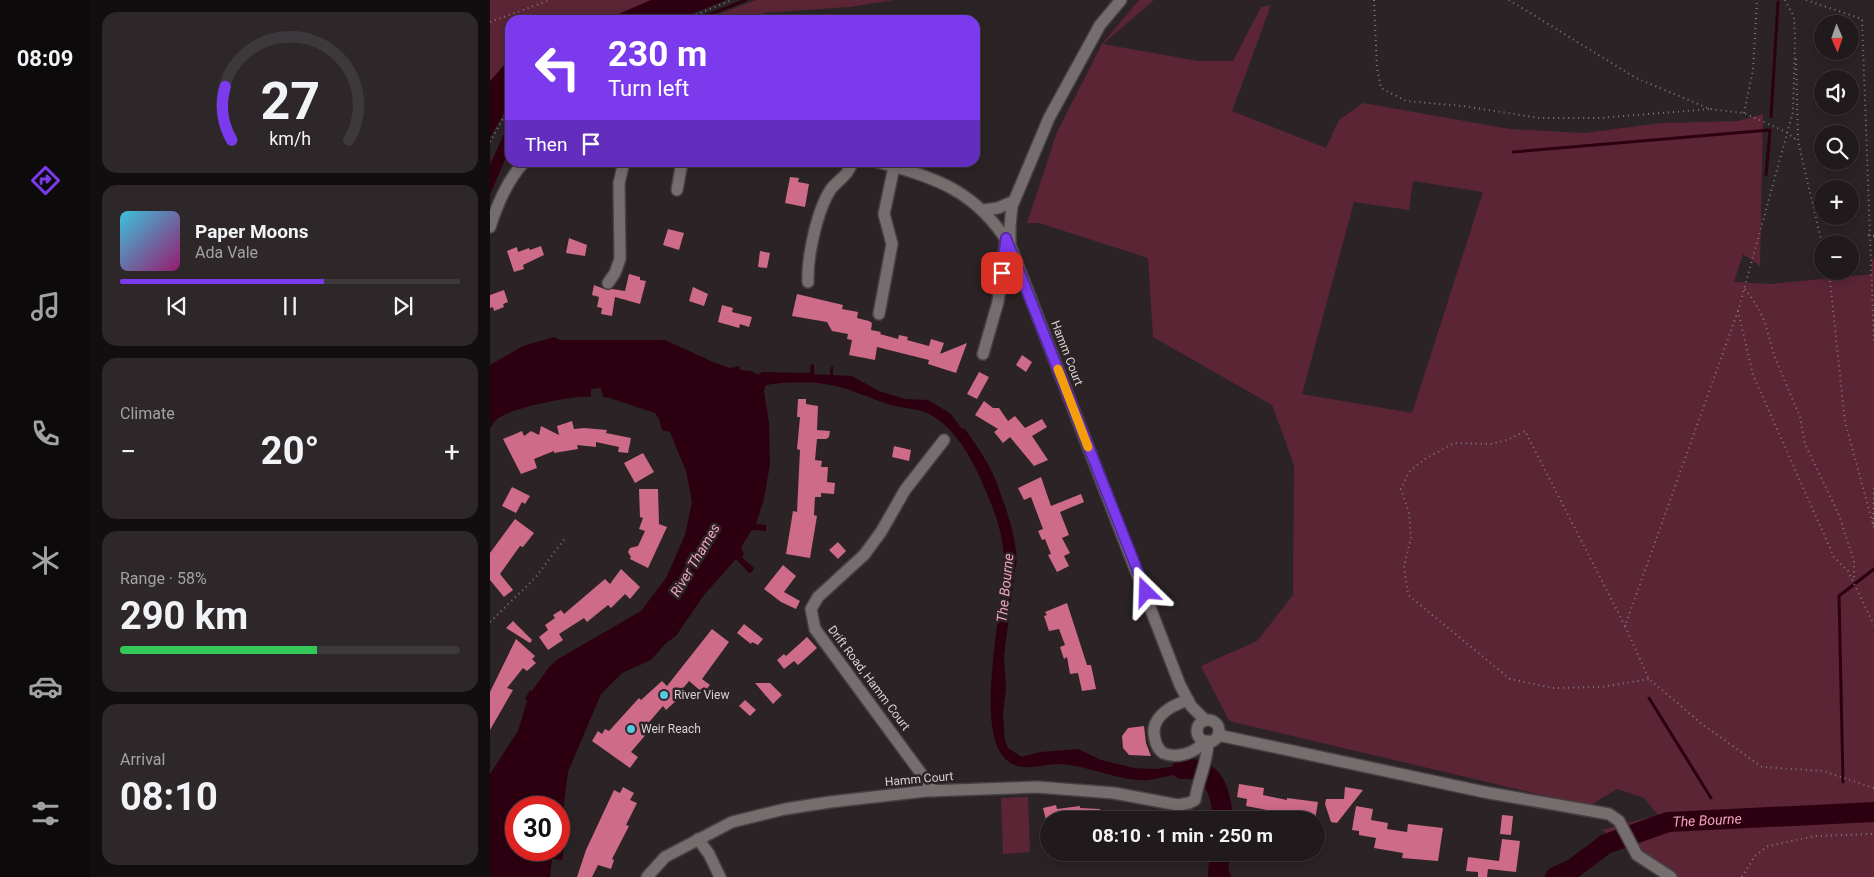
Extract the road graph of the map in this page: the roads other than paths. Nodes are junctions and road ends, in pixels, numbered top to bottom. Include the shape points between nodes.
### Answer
1 (1121, 0) edge
2 (519, 167) edge
3 (623, 167) edge
4 (681, 167) edge
5 (850, 167) edge
6 (894, 167) joint
7 (677, 190) dead end
8 (1014, 201) junction
9 (984, 210) junction
10 (490, 227) edge
11 (1008, 241) junction
12 (808, 282) dead end
13 (608, 283) dead end
14 (879, 314) dead end
15 (983, 354) dead end
16 (944, 440) dead end
17 (1188, 700) junction
18 (1204, 720) junction
19 (1210, 739) junction
20 (934, 791) junction
21 (698, 838) junction
22 (647, 877) edge
23 (720, 877) edge
24 (1671, 877) edge

1 - 8 street, Hamm Court via 1100,25 1048,118
2 - 10 street via 512,175
3 - 13 street via 619,183 620,259
4 - 7 street
5 - 12 street via 822,207 809,261
6 - 9 street via 945,184
6 - 14 street via 884,214 892,244
8 - 9 street
8 - 11 street, Hamm Court
9 - 11 street
11 - 15 street via 998,302
11 - 17 street, Hamm Court
16 - 20 street, Drift Road, Hamm Court via 905,490 886,525 864,555 818,597 811,609 814,629
17 - 18 street, Hamm Court
17 - 19 street via 1168,709 1156,722 1153,732 1156,745 1163,753 1178,755 1198,748
18 - 19 street, Hamm Court via 1216,723
18 - 19 street via 1197,733
19 - 20 street, Hamm Court via 1195,800 1189,803 1178,805 1114,793 1056,787
19 - 24 street via 1609,814 1619,821 1637,855
20 - 21 street, Hamm Court via 785,809 732,822
21 - 22 street, Hamm Court via 665,857
21 - 23 street

